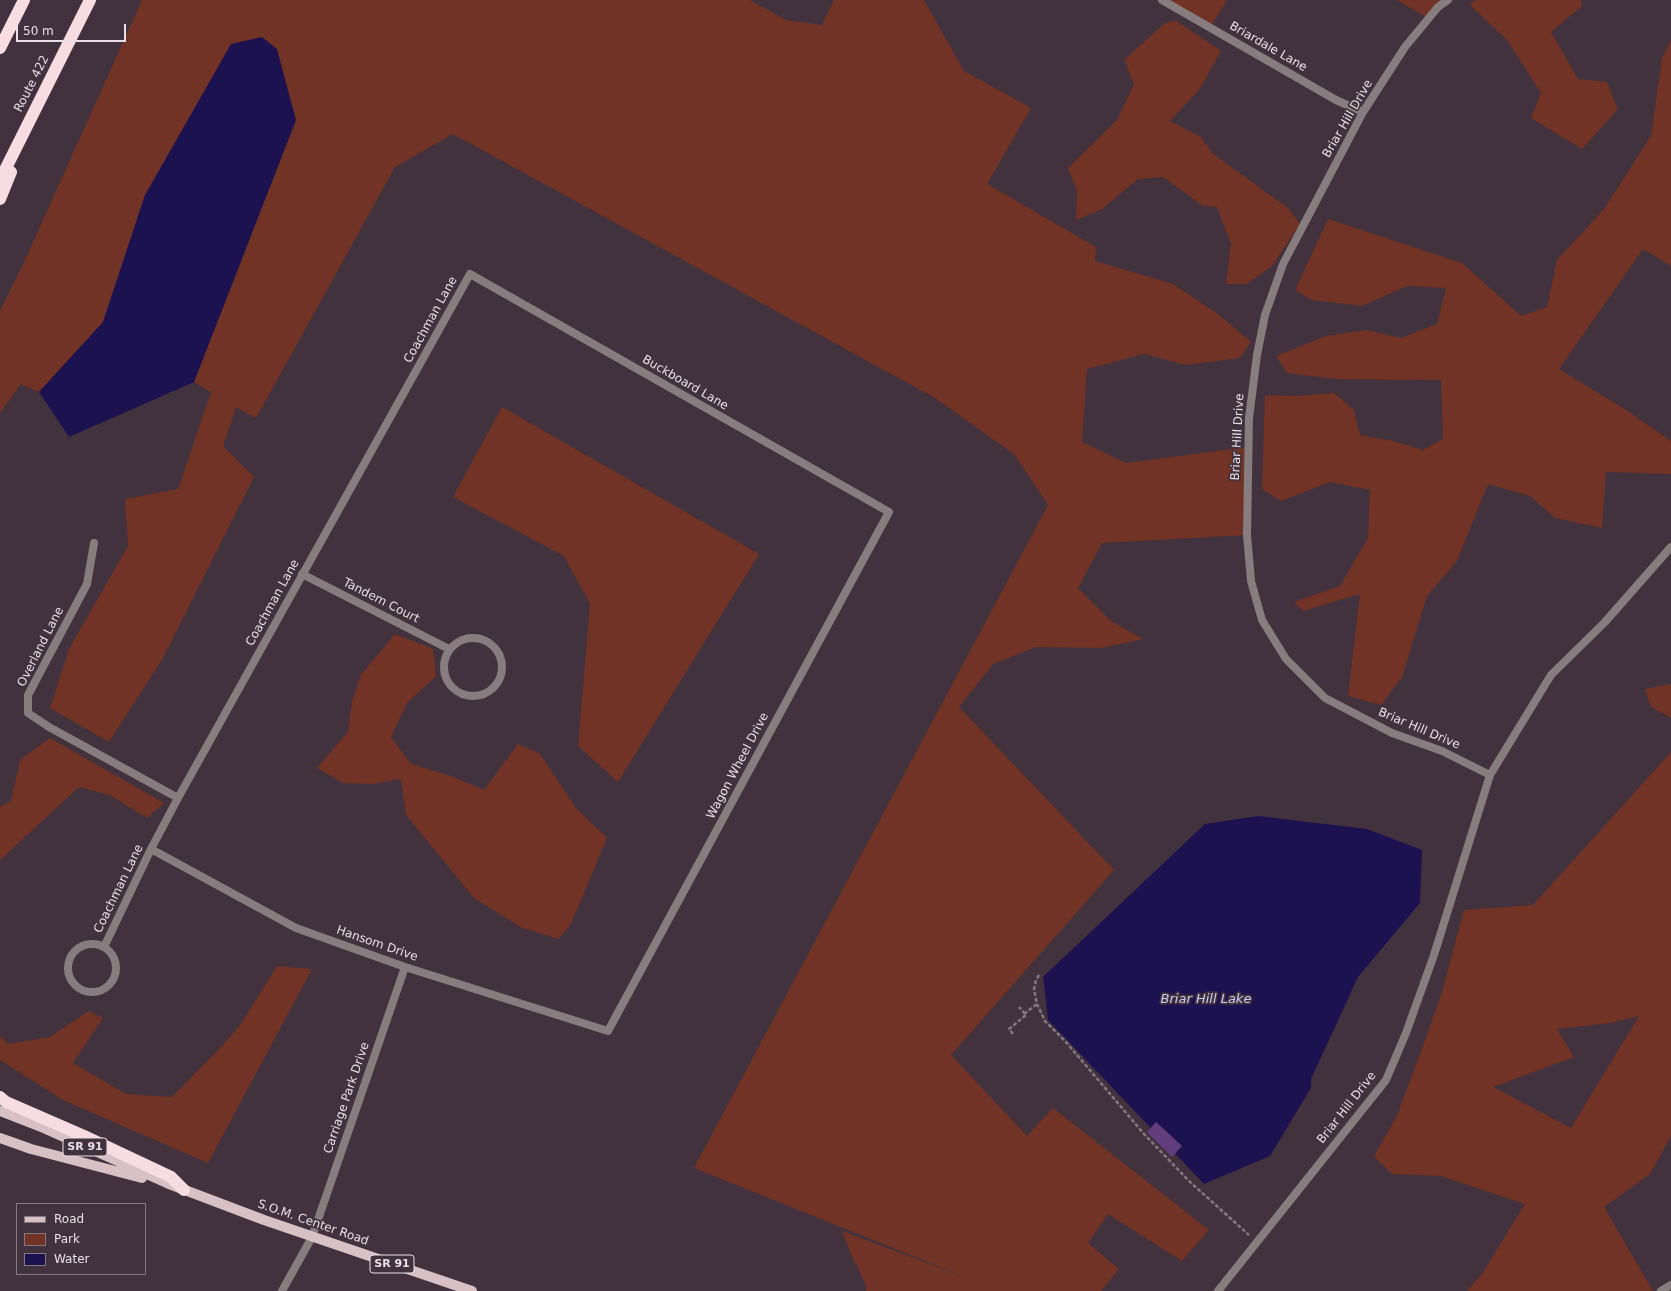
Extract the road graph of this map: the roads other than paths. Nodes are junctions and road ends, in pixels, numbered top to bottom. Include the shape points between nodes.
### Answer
1 (24, 0) edge
2 (90, 0) edge
3 (1162, 0) edge
4 (1448, 0) edge
5 (0, 48) edge
6 (44, 90) junction
7 (1364, 112) junction
8 (0, 180) edge
9 (0, 199) edge
10 (470, 274) joint
11 (889, 512) joint
12 (94, 543) dead end
13 (1671, 547) edge
14 (302, 574) junction
15 (449, 649) junction
16 (1490, 775) junction
17 (178, 798) junction
18 (151, 849) junction
19 (104, 947) junction
20 (405, 967) junction
21 (608, 1031) joint
22 (0, 1097) edge
23 (0, 1111) edge
24 (0, 1138) edge
25 (170, 1184) junction
26 (184, 1190) junction
27 (312, 1237) junction
28 (1671, 1285) edge
29 (282, 1291) edge
30 (472, 1291) edge
31 (1218, 1291) edge
32 (1661, 1291) edge

1 - 5 highway
2 - 6 highway, Route 422
3 - 7 street, Briardale Lane via 1336,100
4 - 7 street, Briar Hill Drive via 1438,6 1405,47
6 - 8 highway, Route 422
6 - 9 highway
7 - 16 street, Briar Hill Drive via 1283,264 1265,315 1249,418 1247,535 1251,581 1262,620 1286,660 1325,698 1392,733 1442,751
10 - 11 street, Buckboard Lane
10 - 14 street, Coachman Lane
11 - 21 street, Wagon Wheel Drive
12 - 17 street, Overland Lane via 88,584 28,695 28,713
13 - 16 street, Briar Hill Drive via 1605,622 1552,675
14 - 15 street, Tandem Court
14 - 17 street, Coachman Lane
15 - 15 street via 443,667 445,677 457,692 476,696 493,688 499,680 502,671 498,652 484,640 475,637 465,638
16 - 31 street, Briar Hill Drive via 1428,974 1386,1080
17 - 18 street, Coachman Lane
18 - 19 street, Coachman Lane
18 - 20 street, Hansom Drive via 296,928
19 - 19 street, Coachman Lane via 97,944 85,945 74,951 70,958 68,974 74,984 84,992 100,992 114,979 117,967 115,959
20 - 21 street, Hansom Drive
20 - 27 street, Carriage Park Drive
22 - 26 highway via 171,1177
23 - 25 main road, S.O.M. Center Road / SR 91
24 - 25 main road, S.O.M. Center Road / SR 91 via 31,1149
25 - 26 main road, S.O.M. Center Road / SR 91
26 - 27 main road, S.O.M. Center Road / SR 91
27 - 29 street, Carriage Park Drive
27 - 30 main road, S.O.M. Center Road / SR 91
28 - 32 street

